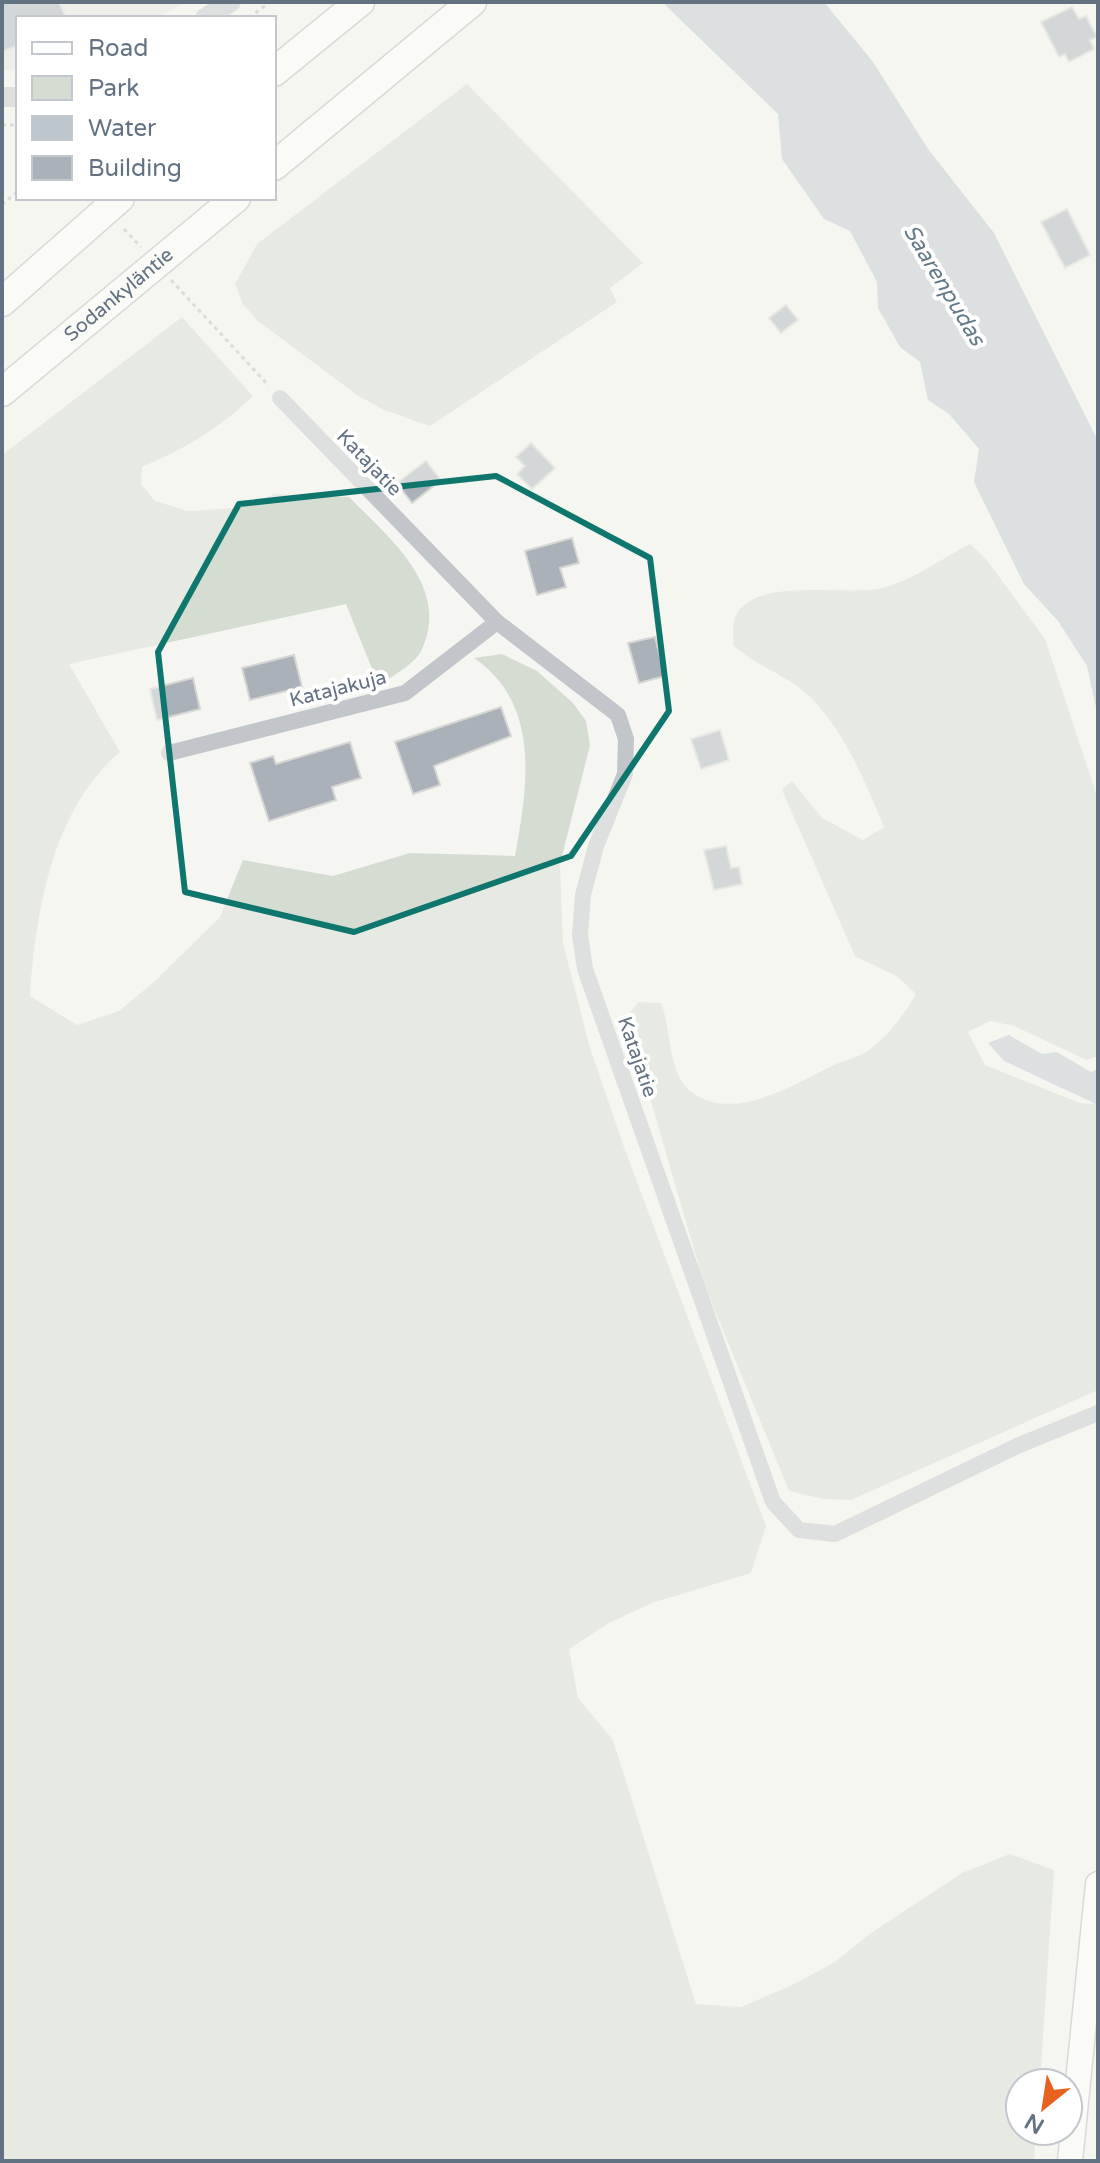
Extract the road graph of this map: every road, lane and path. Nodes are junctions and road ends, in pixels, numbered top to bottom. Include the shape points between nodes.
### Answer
1 (231, 2) edge
2 (270, 2) edge
3 (360, 2) edge
4 (472, 2) edge
5 (208, 16) edge
6 (252, 16) edge
7 (276, 70) edge
8 (276, 164) edge
9 (118, 200) edge
10 (234, 200) edge
11 (124, 229) dead end
12 (141, 247) dead end
13 (171, 279) dead end
14 (2, 302) edge
15 (2, 392) edge
16 (280, 398) joint
17 (497, 622) junction
18 (169, 753) dead end
19 (1098, 1413) edge
20 (1098, 1884) edge
21 (1070, 2161) edge

1 - 5 street
2 - 6 path
3 - 7 highway
4 - 8 highway
9 - 14 highway
10 - 15 highway, Sodankyläntie
11 - 12 path
13 - 16 path
16 - 17 street, Katajatie
17 - 18 street, Katajakuja via 405,693
17 - 19 street, Katajatie via 595,694 618,715 626,739 625,774 583,895 580,935 585,969 773,1502 799,1530 835,1534
20 - 21 main road

